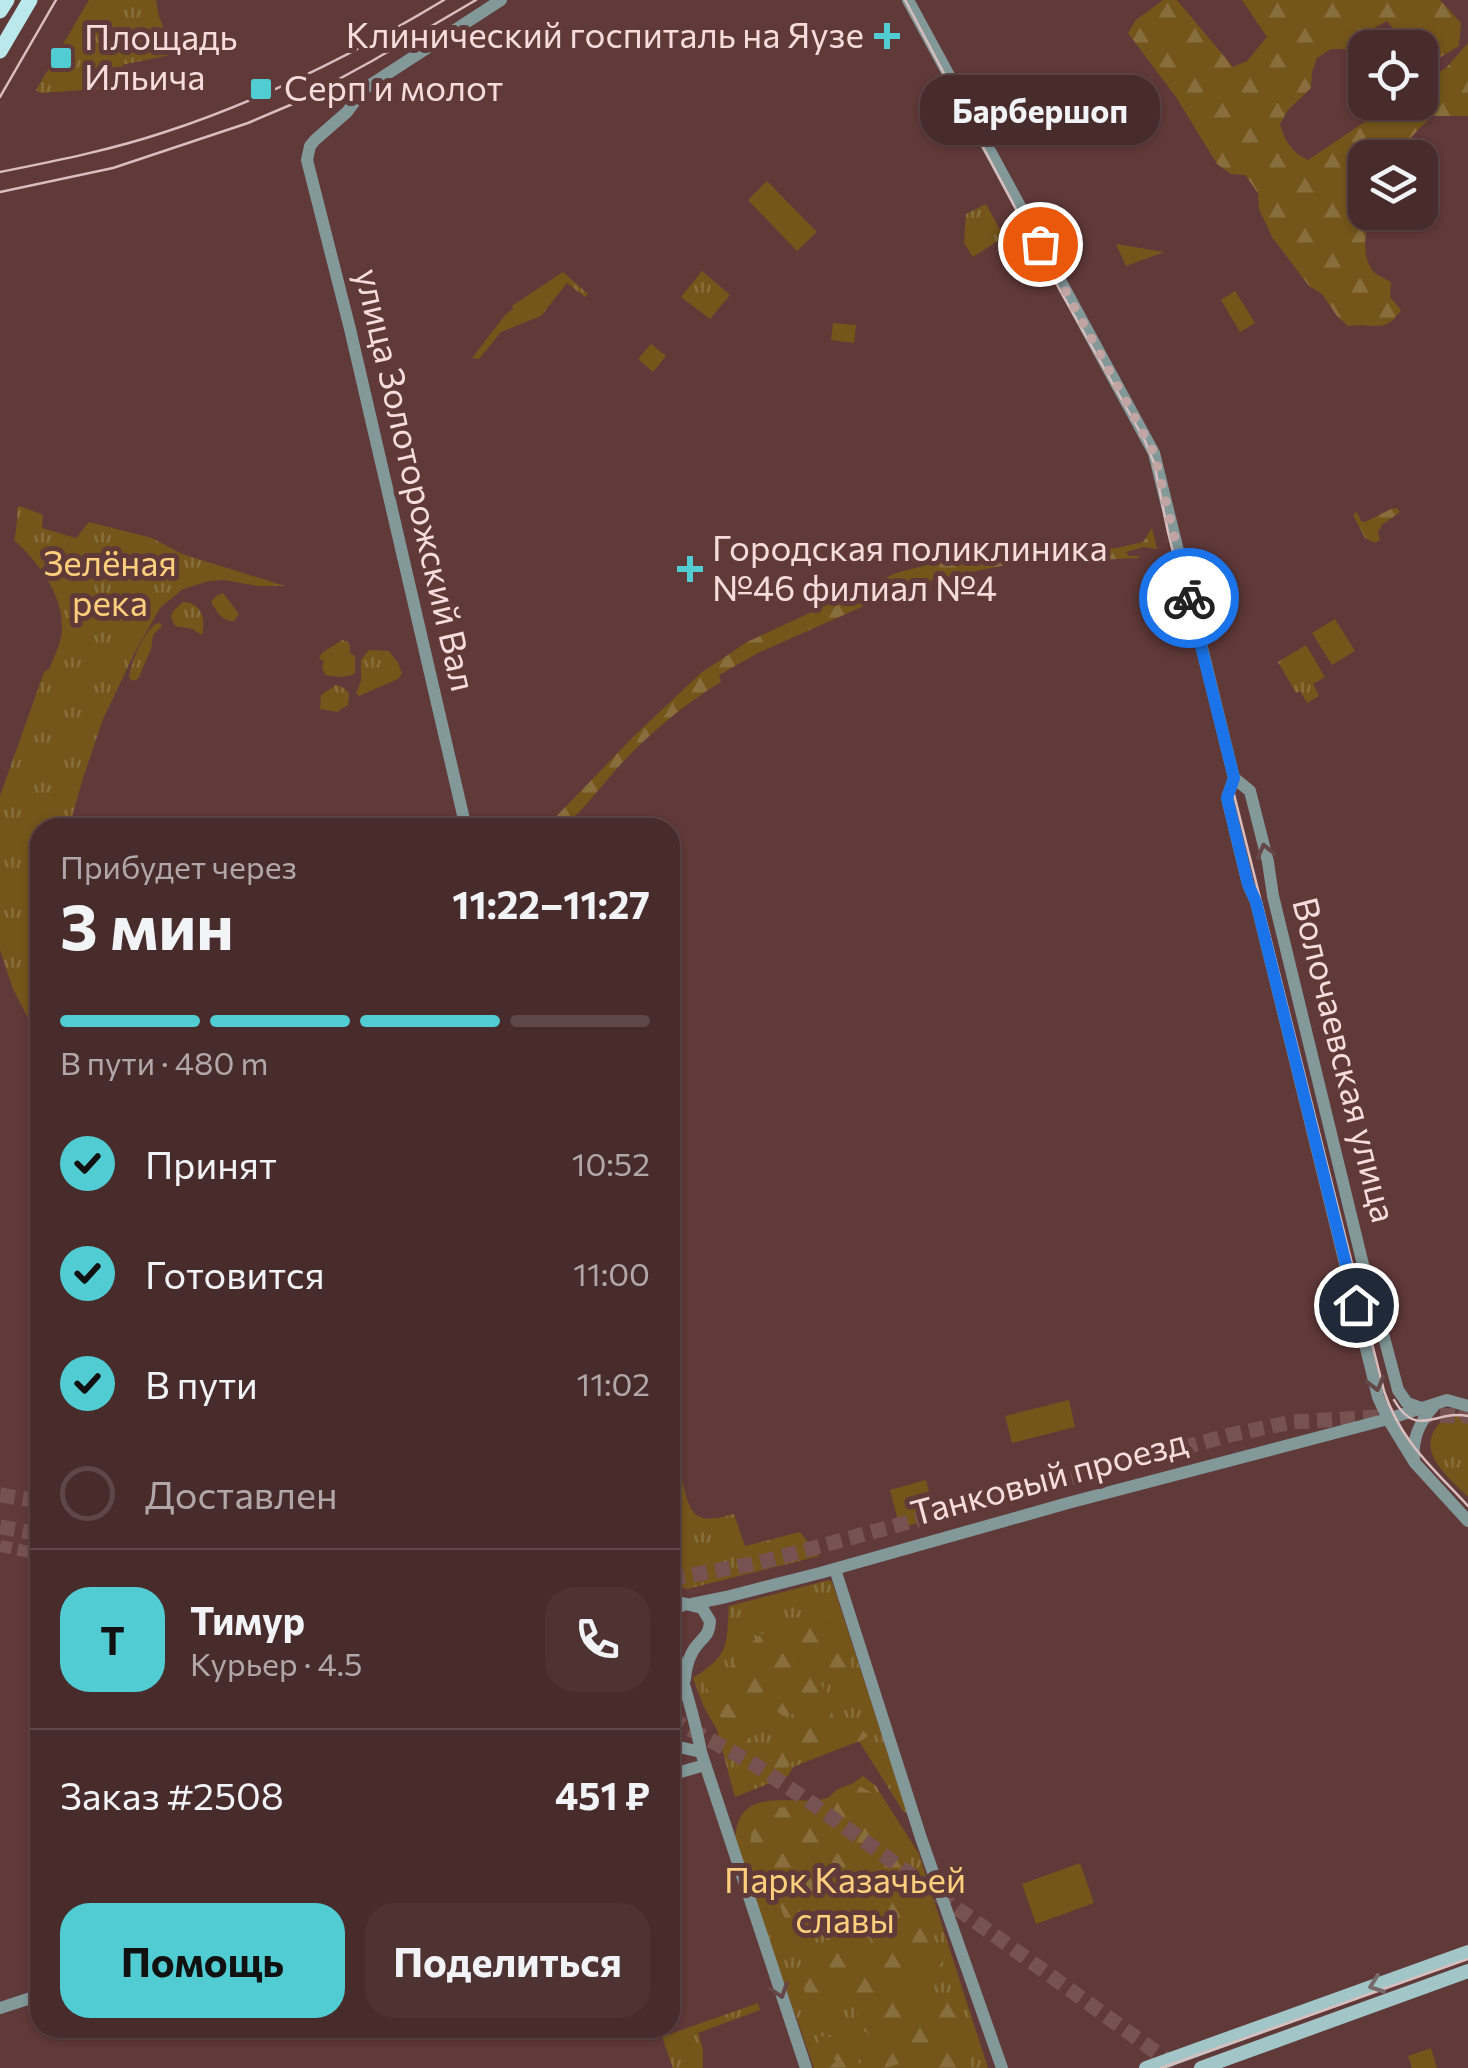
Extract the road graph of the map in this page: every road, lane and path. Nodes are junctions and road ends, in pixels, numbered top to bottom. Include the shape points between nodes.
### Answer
1 (6, 0) edge
2 (30, 0) edge
3 (501, 0) edge
4 (908, 0) edge
5 (0, 11) edge
6 (0, 51) edge
7 (1234, 778) junction
8 (464, 818) edge
9 (1435, 1404) junction
10 (1468, 1406) edge
11 (1388, 1418) junction
12 (1415, 1463) junction
13 (1468, 1521) edge
14 (835, 1569) junction
15 (726, 1598) junction
16 (680, 1602) edge
17 (689, 1604) junction
18 (680, 1607) edge
19 (710, 1622) junction
20 (680, 1642) edge
21 (698, 1644) junction
22 (680, 1670) edge
23 (685, 1686) junction
24 (680, 1750) edge
25 (703, 1759) junction
26 (680, 1771) edge
27 (1468, 1952) edge
28 (1468, 1971) edge
29 (30, 1998) edge
30 (0, 2008) edge
31 (806, 2068) edge
32 (1002, 2068) edge
33 (1146, 2068) edge
34 (1201, 2068) edge

1 - 5 main road
2 - 6 main road
3 - 8 street, улица Золоторожский Вал via 364,89 310,146 307,160
4 - 7 street, Волочаевская улица via 1154,453
9 -> 7 street, Волочаевская улица via 1406,1403 1398,1390 1250,790
7 -> 11 street, Волочаевская улица via 1227,798
9 - 10 street
9 - 11 street, Танковый проезд
9 - 12 street via 1412,1445
11 - 12 street, Волочаевская улица
11 - 14 street, Танковый проезд
12 - 13 street, Волочаевская улица
14 - 15 street, Танковый проезд
14 - 32 street
15 - 17 street, Танковый проезд
15 - 19 street
16 - 17 street
17 - 18 street
17 - 19 street via 702,1608
19 - 21 street
20 - 21 street
21 - 23 street
22 - 23 street
23 - 25 street
24 - 25 street
25 - 26 street
25 -> 31 street
27 -> 33 main road
28 - 34 main road
29 - 30 street

